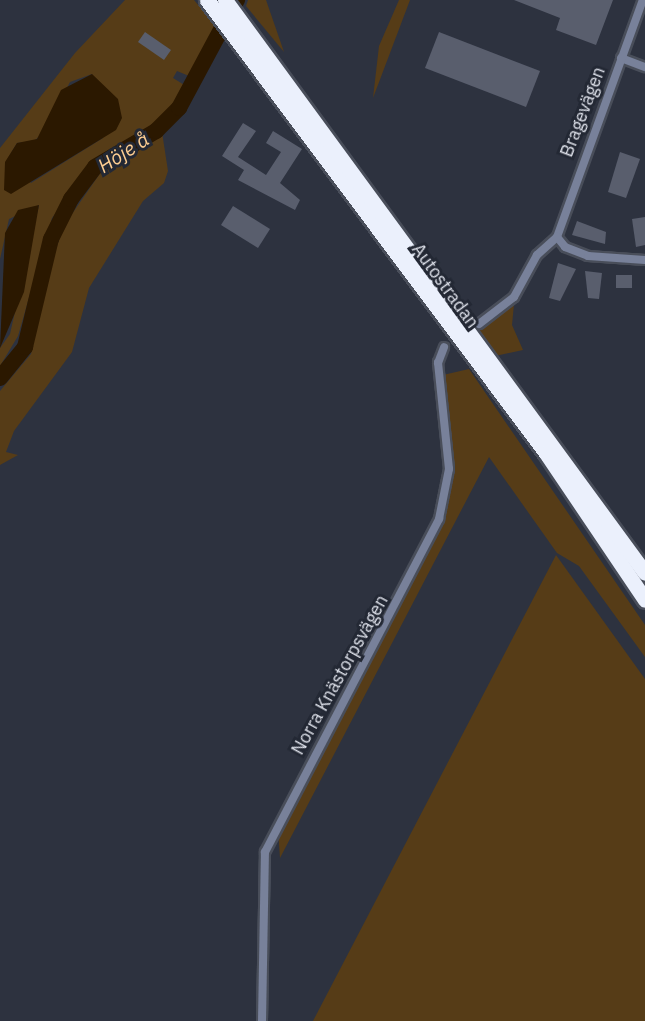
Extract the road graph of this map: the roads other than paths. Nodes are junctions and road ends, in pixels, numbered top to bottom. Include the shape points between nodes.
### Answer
1 (207, 0) edge
2 (225, 0) edge
3 (644, 0) edge
4 (245, 38) junction
5 (621, 58) junction
6 (645, 67) edge
7 (557, 237) junction
8 (645, 260) edge
9 (479, 324) dead end
10 (444, 347) dead end
11 (645, 573) edge
12 (645, 600) edge
13 (262, 1021) edge

1 - 4 highway, Autostradan
2 - 4 highway, Autostradan
3 - 5 street, Bragevägen
4 - 11 highway, Autostradan
4 - 12 highway, Autostradan via 546,453
5 - 6 street
5 - 7 street, Bragevägen
7 - 8 street via 566,248 598,259
7 - 9 street via 550,237 537,255 514,297
10 - 13 street, Norra Knästorpsvägen via 438,363 449,469 439,519 265,852

